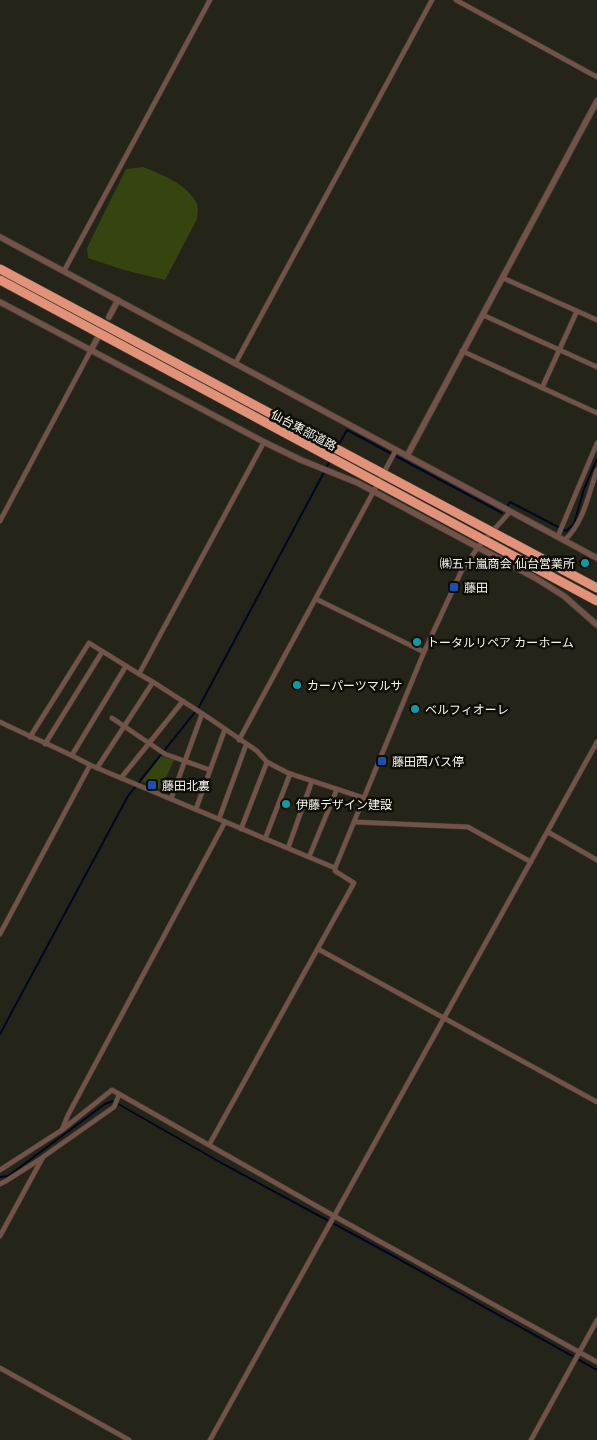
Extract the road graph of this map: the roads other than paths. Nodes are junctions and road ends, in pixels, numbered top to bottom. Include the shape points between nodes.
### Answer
1 (210, 0) edge
2 (432, 0) edge
3 (456, 0) edge
4 (597, 77) edge
5 (597, 101) edge
6 (0, 237) edge
7 (0, 268) edge
8 (64, 271) junction
9 (503, 278) junction
10 (0, 280) edge
11 (118, 300) junction
12 (0, 302) edge
13 (577, 311) junction
14 (483, 315) junction
15 (109, 317) dead end
16 (597, 320) edge
17 (96, 339) dead end
18 (91, 350) junction
19 (561, 350) junction
20 (462, 351) junction
21 (235, 364) junction
22 (597, 367) edge
23 (542, 388) junction
24 (597, 413) edge
25 (264, 442) junction
26 (597, 443) edge
27 (394, 454) junction
28 (407, 456) junction
29 (597, 470) edge
30 (374, 492) junction
31 (510, 512) junction
32 (0, 521) edge
33 (558, 535) junction
34 (565, 540) junction
35 (478, 547) junction
36 (597, 558) edge
37 (597, 588) edge
38 (316, 599) junction
39 (597, 601) edge
40 (597, 625) edge
41 (102, 652) junction
42 (424, 652) junction
43 (126, 666) junction
44 (139, 674) junction
45 (154, 682) junction
46 (183, 701) junction
47 (198, 711) junction
48 (112, 718) dead end
49 (0, 722) edge
50 (124, 727) junction
51 (225, 729) junction
52 (30, 737) junction
53 (239, 740) junction
54 (597, 742) edge
55 (149, 743) junction
56 (45, 744) junction
57 (246, 745) junction
58 (72, 755) junction
59 (186, 761) junction
60 (267, 762) junction
61 (90, 765) junction
62 (97, 768) junction
63 (210, 770) junction
64 (290, 774) junction
65 (121, 778) junction
66 (312, 781) junction
67 (337, 789) junction
68 (364, 798) junction
69 (171, 799) junction
70 (196, 809) junction
71 (219, 819) junction
72 (225, 822) junction
73 (355, 822) junction
74 (241, 829) junction
75 (548, 832) junction
76 (265, 839) junction
77 (288, 848) junction
78 (309, 857) junction
79 (597, 860) edge
80 (531, 862) junction
81 (336, 868) junction
82 (0, 934) edge
83 (318, 949) junction
84 (444, 1018) junction
85 (119, 1097) junction
86 (597, 1102) edge
87 (62, 1130) junction
88 (209, 1145) junction
89 (43, 1157) junction
90 (0, 1170) edge
91 (0, 1184) edge
92 (334, 1218) junction
93 (0, 1236) edge
94 (597, 1320) edge
95 (579, 1353) junction
96 (597, 1362) edge
97 (0, 1368) edge
98 (129, 1440) edge
99 (210, 1440) edge
100 (531, 1440) edge

1 - 8 street
2 - 21 street
3 - 4 street
5 - 9 street
6 - 8 street
7 - 37 highway, 仙台東部道路, bridge
8 - 11 street
9 - 13 street
9 - 14 street
10 - 39 highway, 仙台東部道路, bridge
11 - 15 street
11 - 21 street
12 - 18 street
13 - 16 street
13 - 19 street
14 - 19 street
14 - 20 street
17 - 18 street
18 - 25 street
18 - 32 street
19 - 22 street
19 - 23 street
20 - 23 street
20 - 28 street
21 - 27 street
23 - 24 street
25 - 30 street
25 - 44 street
26 - 33 street
27 - 28 street
27 - 30 street
28 - 31 street
29 - 34 street via 583,514
30 - 35 street
30 - 38 street
31 - 33 street
31 - 35 street
33 - 34 street
34 - 36 street
35 - 40 street via 564,596
35 - 42 street via 461,572
38 - 42 street
38 - 53 street
41 - 43 street
41 - 52 street via 89,643
41 - 56 street
42 - 68 street
43 - 44 street
43 - 58 street
44 - 45 street
45 - 46 street
45 - 50 street
46 - 47 street
46 - 55 street
47 - 51 street
47 - 59 street
48 - 50 street
49 - 52 street
50 - 55 street
50 - 62 street
51 - 53 street
51 - 63 street
52 - 56 street
53 - 57 street
54 - 75 street
55 - 59 street via 164,754
55 - 65 street
56 - 58 street
57 - 60 street
57 - 71 street
58 - 61 street
59 - 63 street
59 - 69 street
60 - 64 street
60 - 74 street
61 - 62 street
61 - 82 street
62 - 65 street
63 - 70 street
64 - 66 street
64 - 76 street
65 - 69 street
66 - 67 street
66 - 77 street
67 - 68 street
67 - 78 street
68 - 73 street
69 - 70 street
70 - 71 street
71 - 72 street
72 - 74 street
72 - 87 street
73 - 80 street via 468,827
73 - 81 street
74 - 76 street
75 - 79 street
75 - 80 street
76 - 77 street
77 - 78 street
78 - 81 street
80 - 84 street
81 - 83 street via 335,872 354,883
83 - 84 street
83 - 88 street
84 - 86 street
84 - 92 street
85 - 87 street via 112,1090
85 - 88 street
85 - 89 street via 115,1106
87 - 90 street
88 - 92 street
89 - 91 street
89 - 93 street
92 - 95 street
92 - 99 street
94 - 95 street
95 - 96 street
95 - 100 street
97 - 98 street

